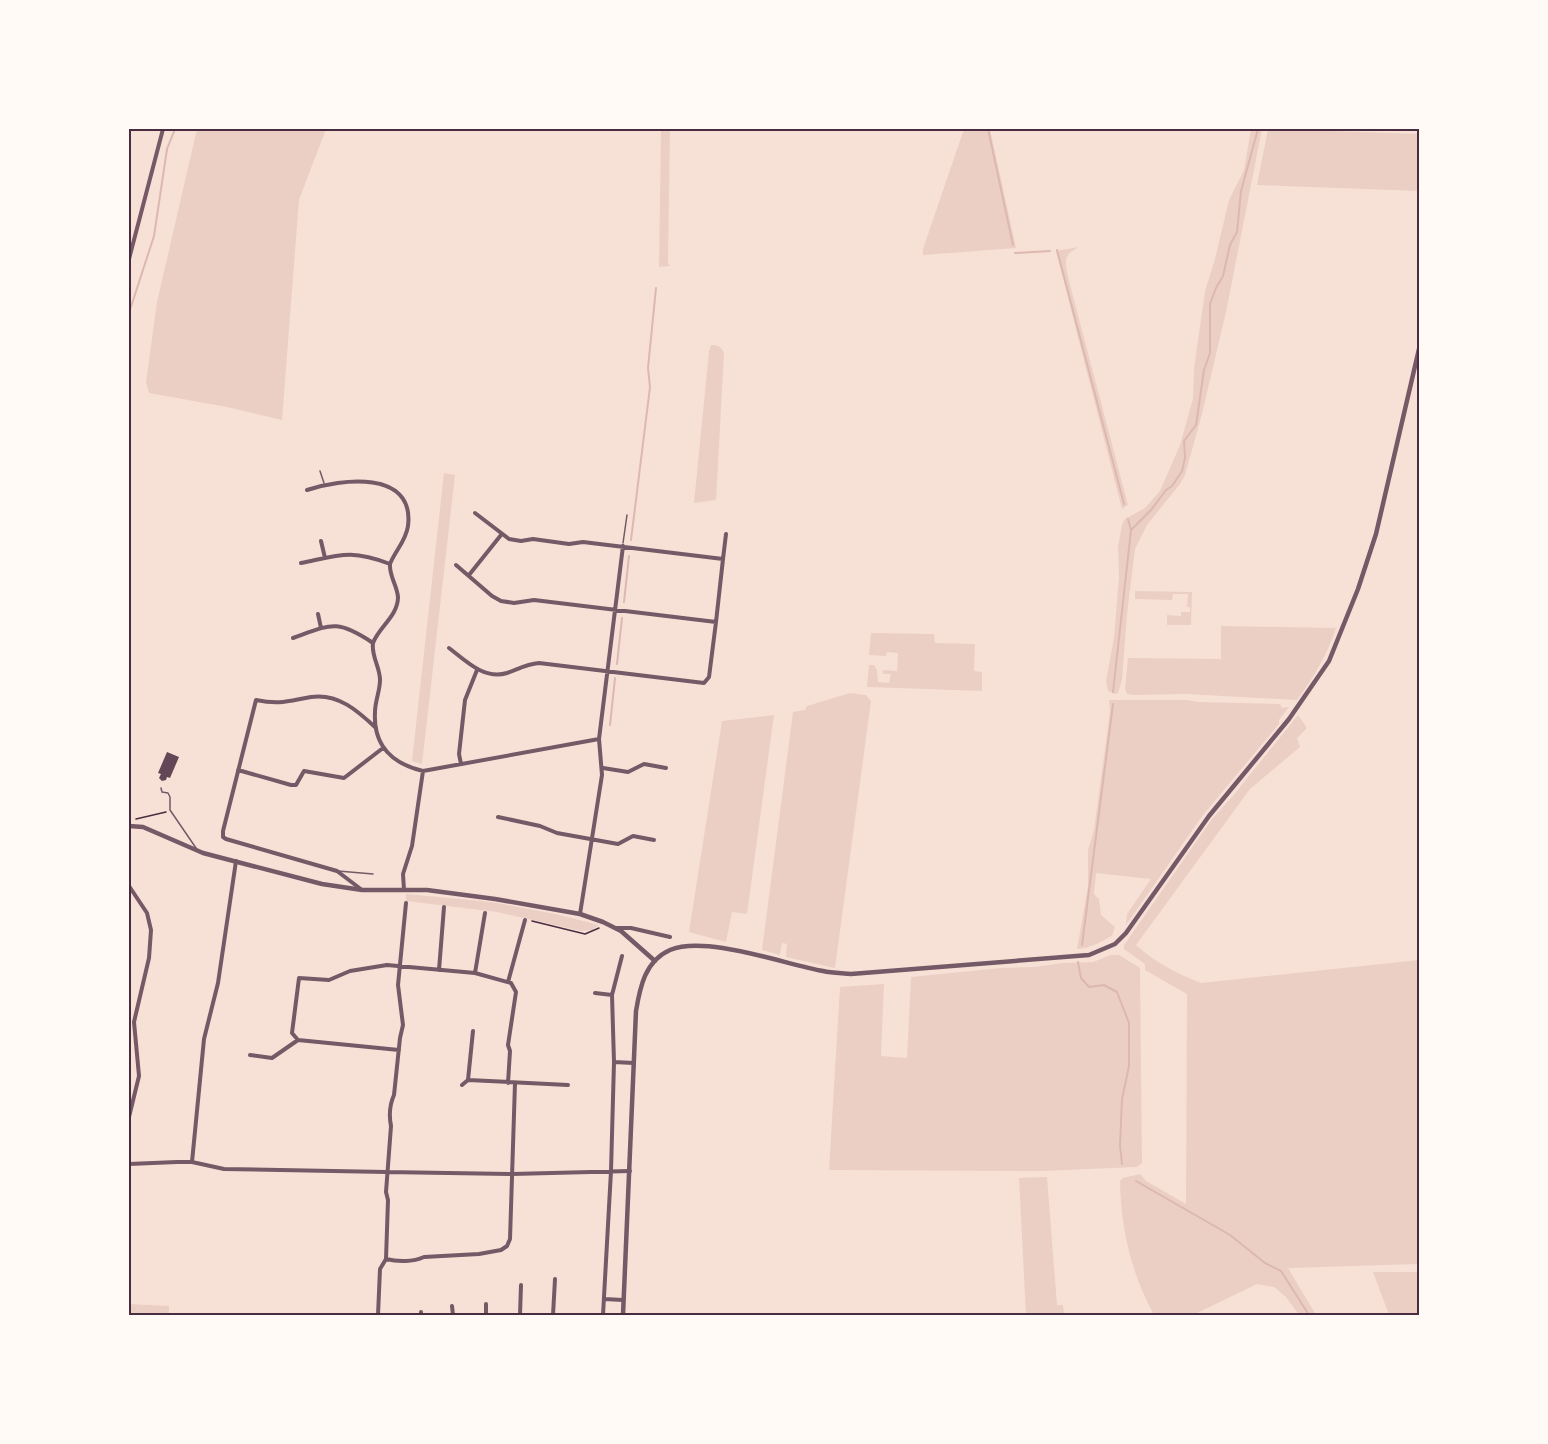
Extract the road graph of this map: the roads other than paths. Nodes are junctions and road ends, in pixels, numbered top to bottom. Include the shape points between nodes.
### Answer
1 (163, 129) edge
2 (129, 259) edge
3 (1419, 349) edge
4 (320, 471) dead end
5 (324, 484) junction
6 (307, 490) dead end
7 (476, 513) dead end
8 (627, 515) dead end
9 (726, 534) dead end
10 (501, 535) junction
11 (321, 541) dead end
12 (623, 546) junction
13 (325, 558) junction
14 (723, 559) junction
15 (301, 563) dead end
16 (390, 564) junction
17 (456, 565) dead end
18 (469, 575) junction
19 (615, 609) junction
20 (318, 614) dead end
21 (716, 622) junction
22 (321, 628) junction
23 (293, 638) dead end
24 (372, 643) junction
25 (449, 648) dead end
26 (477, 670) junction
27 (608, 671) junction
28 (376, 728) junction
29 (599, 739) junction
30 (383, 748) junction
31 (461, 764) junction
32 (603, 768) junction
33 (666, 768) dead end
34 (423, 771) junction
35 (238, 772) junction
36 (161, 788) dead end
37 (498, 817) dead end
38 (129, 826) edge
39 (592, 840) junction
40 (654, 840) dead end
41 (198, 851) junction
42 (236, 860) junction
43 (337, 871) junction
44 (373, 874) dead end
45 (129, 886) edge
46 (362, 890) junction
47 (404, 890) junction
48 (406, 903) dead end
49 (444, 907) dead end
50 (485, 913) dead end
51 (580, 914) junction
52 (525, 920) road end
53 (616, 928) junction
54 (670, 937) dead end
55 (622, 956) dead end
56 (655, 961) junction
57 (400, 967) junction
58 (439, 970) junction
59 (475, 973) junction
60 (508, 982) junction
61 (596, 993) dead end
62 (612, 995) junction
63 (473, 1031) dead end
64 (298, 1040) junction
65 (399, 1050) junction
66 (250, 1055) dead end
67 (614, 1062) junction
68 (634, 1063) junction
69 (468, 1080) junction
70 (508, 1083) junction
71 (515, 1083) junction
72 (462, 1085) dead end
73 (568, 1085) dead end
74 (129, 1117) edge
75 (192, 1162) junction
76 (129, 1164) edge
77 (611, 1171) junction
78 (630, 1171) junction
79 (386, 1172) junction
80 (512, 1174) junction
81 (387, 1259) junction
82 (555, 1279) dead end
83 (521, 1285) dead end
84 (604, 1299) junction
85 (623, 1300) junction
86 (486, 1304) dead end
87 (452, 1306) dead end
88 (378, 1315) edge
89 (453, 1315) edge
90 (486, 1315) edge
91 (520, 1315) edge
92 (553, 1315) edge
93 (603, 1315) edge
94 (622, 1315) edge

1 - 2 street
3 - 56 street via 1376,534 1329,661 1296,711 1209,816 1115,944 1089,955 850,974 701,946 669,951
4 - 5 lane
5 - 6 street
5 - 16 street via 376,482 401,497 408,526
7 - 10 street
8 - 12 lane
9 - 14 street
10 - 12 street via 515,540
10 - 18 street
11 - 13 street
12 - 14 street
12 - 19 street
13 - 15 street
13 - 16 street via 357,554
14 - 21 street
16 - 24 street via 397,604
17 - 18 street
18 - 19 street via 505,603 534,600
19 - 21 street
19 - 27 street
20 - 22 street
21 - 27 street via 709,677 704,683
22 - 23 street
22 - 24 street via 348,628
24 - 28 street via 380,678
25 - 26 street
26 - 27 street via 506,674 539,663
26 - 31 street via 465,699
27 - 29 street
28 - 30 street
28 - 35 street via 355,709 336,699 320,696 279,704 256,700
29 - 31 street
29 - 32 street
30 - 34 street via 399,763
30 - 35 street via 345,778 304,771 296,785
31 - 34 street
32 - 33 street via 627,772 644,764
32 - 39 street
34 - 47 street via 412,846 403,874
35 - 43 street via 223,837
36 - 41 lane via 170,797 170,810
37 - 39 street
38 - 41 street via 143,827
39 - 40 street via 618,844 633,836
39 - 51 street
41 - 42 street
42 - 46 street via 308,881
42 - 75 street via 218,983 204,1039
43 - 44 lane
43 - 46 street
45 - 74 street via 147,912 151,930 134,1022 139,1076
46 - 47 street
47 - 51 street via 495,899
48 - 57 street
49 - 58 street
50 - 59 street
51 - 53 street
52 - 60 street
53 - 54 street
53 - 56 street
55 - 62 street
56 - 68 street via 639,988
57 - 58 street
57 - 64 street via 380,965 350,971 329,981 299,978 292,1033
57 - 65 street via 403,1025
58 - 59 street
59 - 60 street
60 - 70 street via 514,984 516,992 508,1045
61 - 62 street
62 - 67 street
63 - 69 street
64 - 65 street
64 - 66 street via 272,1058
65 - 79 street
67 - 68 street
67 - 77 street
68 - 78 street
69 - 70 street
69 - 72 street
70 - 71 street
71 - 73 street
71 - 80 street
75 - 76 street
75 - 79 street via 224,1169
77 - 78 street
77 - 80 street
77 - 84 street
78 - 85 street
79 - 80 street
79 - 81 street
80 - 81 street via 510,1239 505,1248 418,1260
81 - 88 street via 380,1269
82 - 92 street
83 - 91 street
84 - 85 street
84 - 93 street
85 - 94 street
86 - 90 street
87 - 89 street

